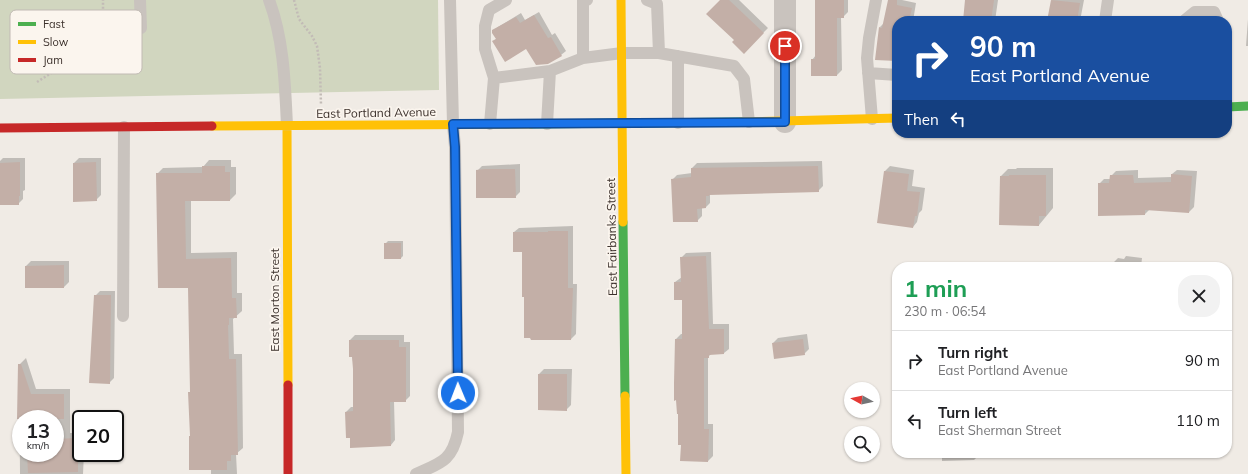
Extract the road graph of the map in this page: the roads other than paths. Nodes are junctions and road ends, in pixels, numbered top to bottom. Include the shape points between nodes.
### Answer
1 (269, 0) edge
2 (450, 0) edge
3 (506, 0) edge
4 (582, 0) edge
5 (621, 0) edge
6 (647, 0) edge
7 (785, 0) edge
8 (876, 0) edge
9 (1108, 0) edge
10 (1106, 16) edge
11 (1190, 16) edge
12 (1216, 16) edge
13 (659, 53) junction
14 (622, 54) junction
15 (678, 56) junction
16 (583, 58) junction
17 (550, 71) junction
18 (868, 73) junction
19 (892, 75) edge
20 (494, 78) junction
21 (1248, 106) edge
22 (1232, 107) edge
23 (892, 118) edge
24 (872, 119) junction
25 (749, 122) junction
26 (785, 122) junction
27 (623, 123) junction
28 (678, 123) junction
29 (453, 124) junction
30 (490, 124) junction
31 (548, 124) junction
32 (287, 126) junction
33 (124, 127) junction
34 (0, 128) edge
35 (123, 316) dead end
36 (288, 474) edge
37 (416, 474) edge
38 (626, 474) edge

1 - 32 lane via 277,26 284,69
2 - 29 lane
3 - 20 lane via 489,10 485,26 485,49
4 - 16 lane
5 - 14 main road, East Fairbanks Street
6 - 13 lane via 656,4
7 - 26 street
8 - 18 lane via 867,58
9 - 10 lane
11 - 12 lane via 1195,12 1214,12
13 - 14 lane
13 - 15 lane
14 - 16 lane
14 - 27 main road, East Fairbanks Street
15 - 25 lane via 734,66 744,79
15 - 28 lane
16 - 17 lane
17 - 20 lane
17 - 31 lane
18 - 19 lane
18 - 24 lane
20 - 30 lane
21 - 22 main road
23 - 24 main road, East Portland Avenue
24 - 26 main road, East Portland Avenue
25 - 26 main road, East Portland Avenue
25 - 28 main road, East Portland Avenue
27 - 28 main road, East Portland Avenue
27 - 31 main road, East Portland Avenue
27 - 38 main road, East Fairbanks Street
29 - 30 main road, East Portland Avenue
29 - 32 main road, East Portland Avenue
29 - 37 lane via 458,432 456,444 449,456
30 - 31 main road, East Portland Avenue
32 - 33 main road, East Portland Avenue
32 - 36 main road, East Morton Street
33 - 34 main road, East Portland Avenue
33 - 35 lane

